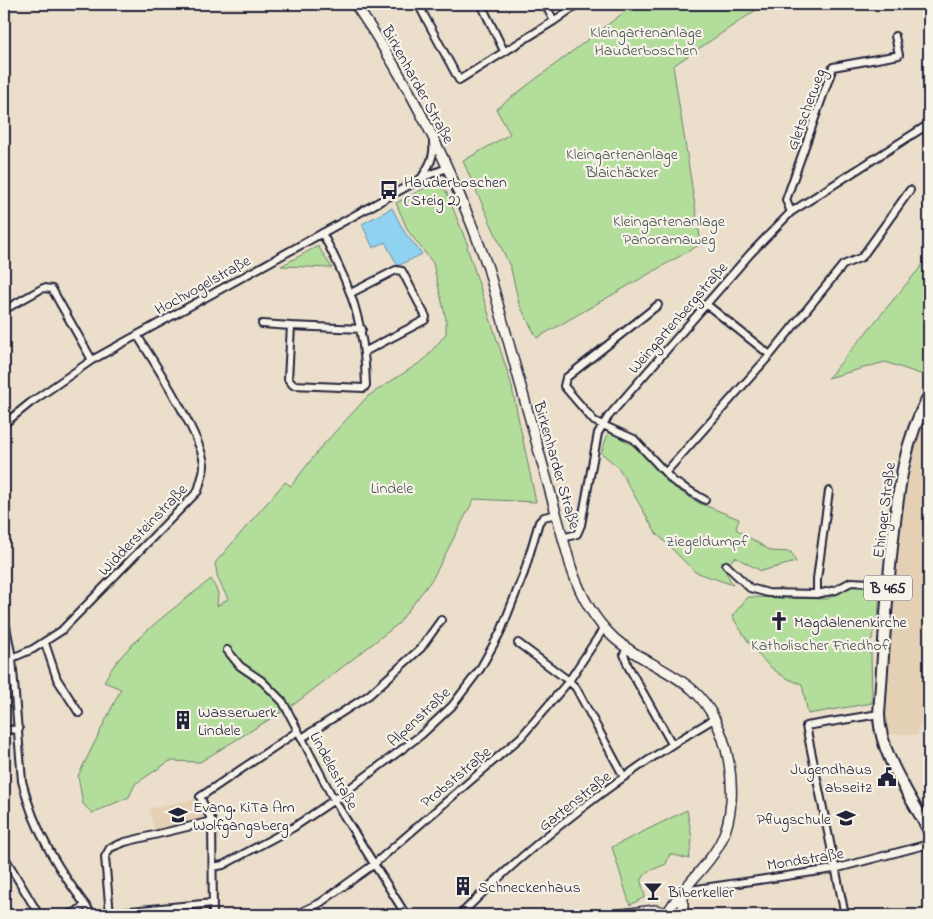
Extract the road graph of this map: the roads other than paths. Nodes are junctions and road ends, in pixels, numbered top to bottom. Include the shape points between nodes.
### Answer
1 (355, 4) edge
2 (418, 4) edge
3 (481, 4) edge
4 (545, 4) edge
5 (578, 4) edge
6 (554, 21) junction
7 (895, 36) dead end
8 (504, 51) junction
9 (929, 124) edge
10 (433, 139) junction
11 (447, 168) junction
12 (420, 180) junction
13 (910, 190) dead end
14 (791, 212) junction
15 (322, 233) junction
16 (351, 293) junction
17 (706, 304) junction
18 (658, 305) dead end
19 (4, 310) edge
20 (262, 324) dead end
21 (291, 326) junction
22 (362, 329) junction
23 (137, 335) junction
24 (366, 350) junction
25 (770, 355) junction
26 (92, 360) junction
27 (929, 396) edge
28 (4, 424) edge
29 (603, 425) junction
30 (666, 472) junction
31 (829, 491) dead end
32 (704, 500) dead end
33 (557, 514) junction
34 (563, 538) junction
35 (726, 565) dead end
36 (888, 584) junction
37 (817, 594) junction
38 (4, 616) edge
39 (441, 620) dead end
40 (604, 628) junction
41 (44, 643) junction
42 (518, 643) dead end
43 (627, 649) junction
44 (227, 650) dead end
45 (12, 658) junction
46 (569, 681) junction
47 (79, 713) dead end
48 (879, 714) junction
49 (714, 719) junction
50 (19, 729) junction
51 (4, 730) edge
52 (298, 730) junction
53 (302, 738) junction
54 (672, 744) junction
55 (624, 777) junction
56 (334, 800) junction
57 (212, 821) junction
58 (929, 831) edge
59 (929, 844) edge
60 (4, 856) edge
61 (374, 864) junction
62 (213, 866) junction
63 (834, 868) junction
64 (683, 891) junction
65 (213, 902) junction
66 (85, 905) junction
67 (668, 912) junction
68 (110, 914) edge
69 (39, 915) edge
70 (66, 915) edge
71 (93, 915) edge
72 (213, 915) edge
73 (295, 915) edge
74 (406, 915) edge
75 (460, 915) edge
76 (616, 915) edge
77 (678, 915) edge
78 (683, 915) edge
79 (846, 915) edge

1 - 10 main road, Birkenharder Straße via 392,60
2 - 8 street via 459,80
3 - 8 street
4 - 6 street
5 - 6 street
6 - 8 street
7 - 14 street, Gletscherweg via 899,55 833,67 786,200
9 - 14 street, Weingartenbergstraße
10 - 11 main road, Birkenharder Straße
10 - 12 street via 430,164
11 - 12 street, Hochvogelstraße
11 - 33 main road, Birkenharder Straße via 488,268
12 - 15 street, Hochvogelstraße
13 - 25 street via 862,257 843,265
14 - 17 street, Weingartenbergstraße
15 - 16 street
15 - 23 street, Hochvogelstraße
16 - 22 street
16 - 24 street via 396,270 402,271 426,317
17 - 25 street
17 - 29 street, Weingartenbergstraße
18 - 29 street via 564,381 565,389 594,421
19 - 26 street via 43,288 52,289
20 - 21 street
21 - 22 street
21 - 24 street via 288,379 293,385 364,388
22 - 24 street
23 - 26 street, Hochvogelstraße
23 - 41 street, Widdersteinstraße via 200,447 204,465 198,491 61,631
25 - 30 street
26 - 28 street, Hochvogelstraße
27 - 36 main road, Ehinger Straße / B 465 via 918,415 904,460
29 - 30 street via 634,439
29 - 34 street, Weingartenbergstraße via 593,456 581,525 577,534
30 - 32 street
31 - 37 street via 816,579
33 - 34 main road, Birkenharder Straße
33 - 56 street, Alpenstraße via 544,517 539,522 524,573 504,623 480,669 464,691 421,735
34 - 40 main road, Birkenharder Straße via 583,599
35 - 37 street via 750,588 785,594
36 - 37 street via 852,582
36 - 48 main road, Ehinger Straße / B 465
38 - 45 street
39 - 53 street via 421,648 369,695
40 - 43 main road, Birkenharder Straße
40 - 46 street, Probststraße
41 - 45 street, Widdersteinstraße
41 - 47 street via 57,678
42 - 46 street
43 - 49 main road, Birkenharder Straße via 667,671 694,691
43 - 54 street via 624,654 628,666
44 - 52 street, Lindelestraße via 240,666 262,681 282,702
45 - 50 street
46 - 55 street via 576,688
46 - 61 street, Probststraße via 521,737
48 - 58 main road, Ehinger Straße / B 465 via 884,745
48 - 63 street via 806,726
49 - 54 street, Gartenstraße
49 - 64 main road, Birkenharder Straße via 725,744 730,772 730,812 721,842
50 - 51 street
50 - 66 street via 22,781 32,817 52,857
52 - 53 street, Lindelestraße
52 - 57 street via 200,796
53 - 56 street, Lindelestraße
54 - 55 street, Gartenstraße
55 - 75 street, Gartenstraße via 483,892
56 - 61 street, Lindelestraße
56 - 62 street, Alpenstraße via 294,827 223,865
57 - 62 street
57 - 68 street via 110,848 105,857
59 - 63 street, Mondstraße
60 - 69 street
61 - 73 street, Probststraße via 320,903
61 - 74 street, Lindelestraße
62 - 65 street
63 - 64 street, Mondstraße
63 - 79 street
64 - 67 main road, Birkenharder Straße
64 - 78 main road
65 - 68 street
65 - 72 street
66 - 70 street
66 - 71 street
67 - 76 main road via 655,910
67 - 77 main road

